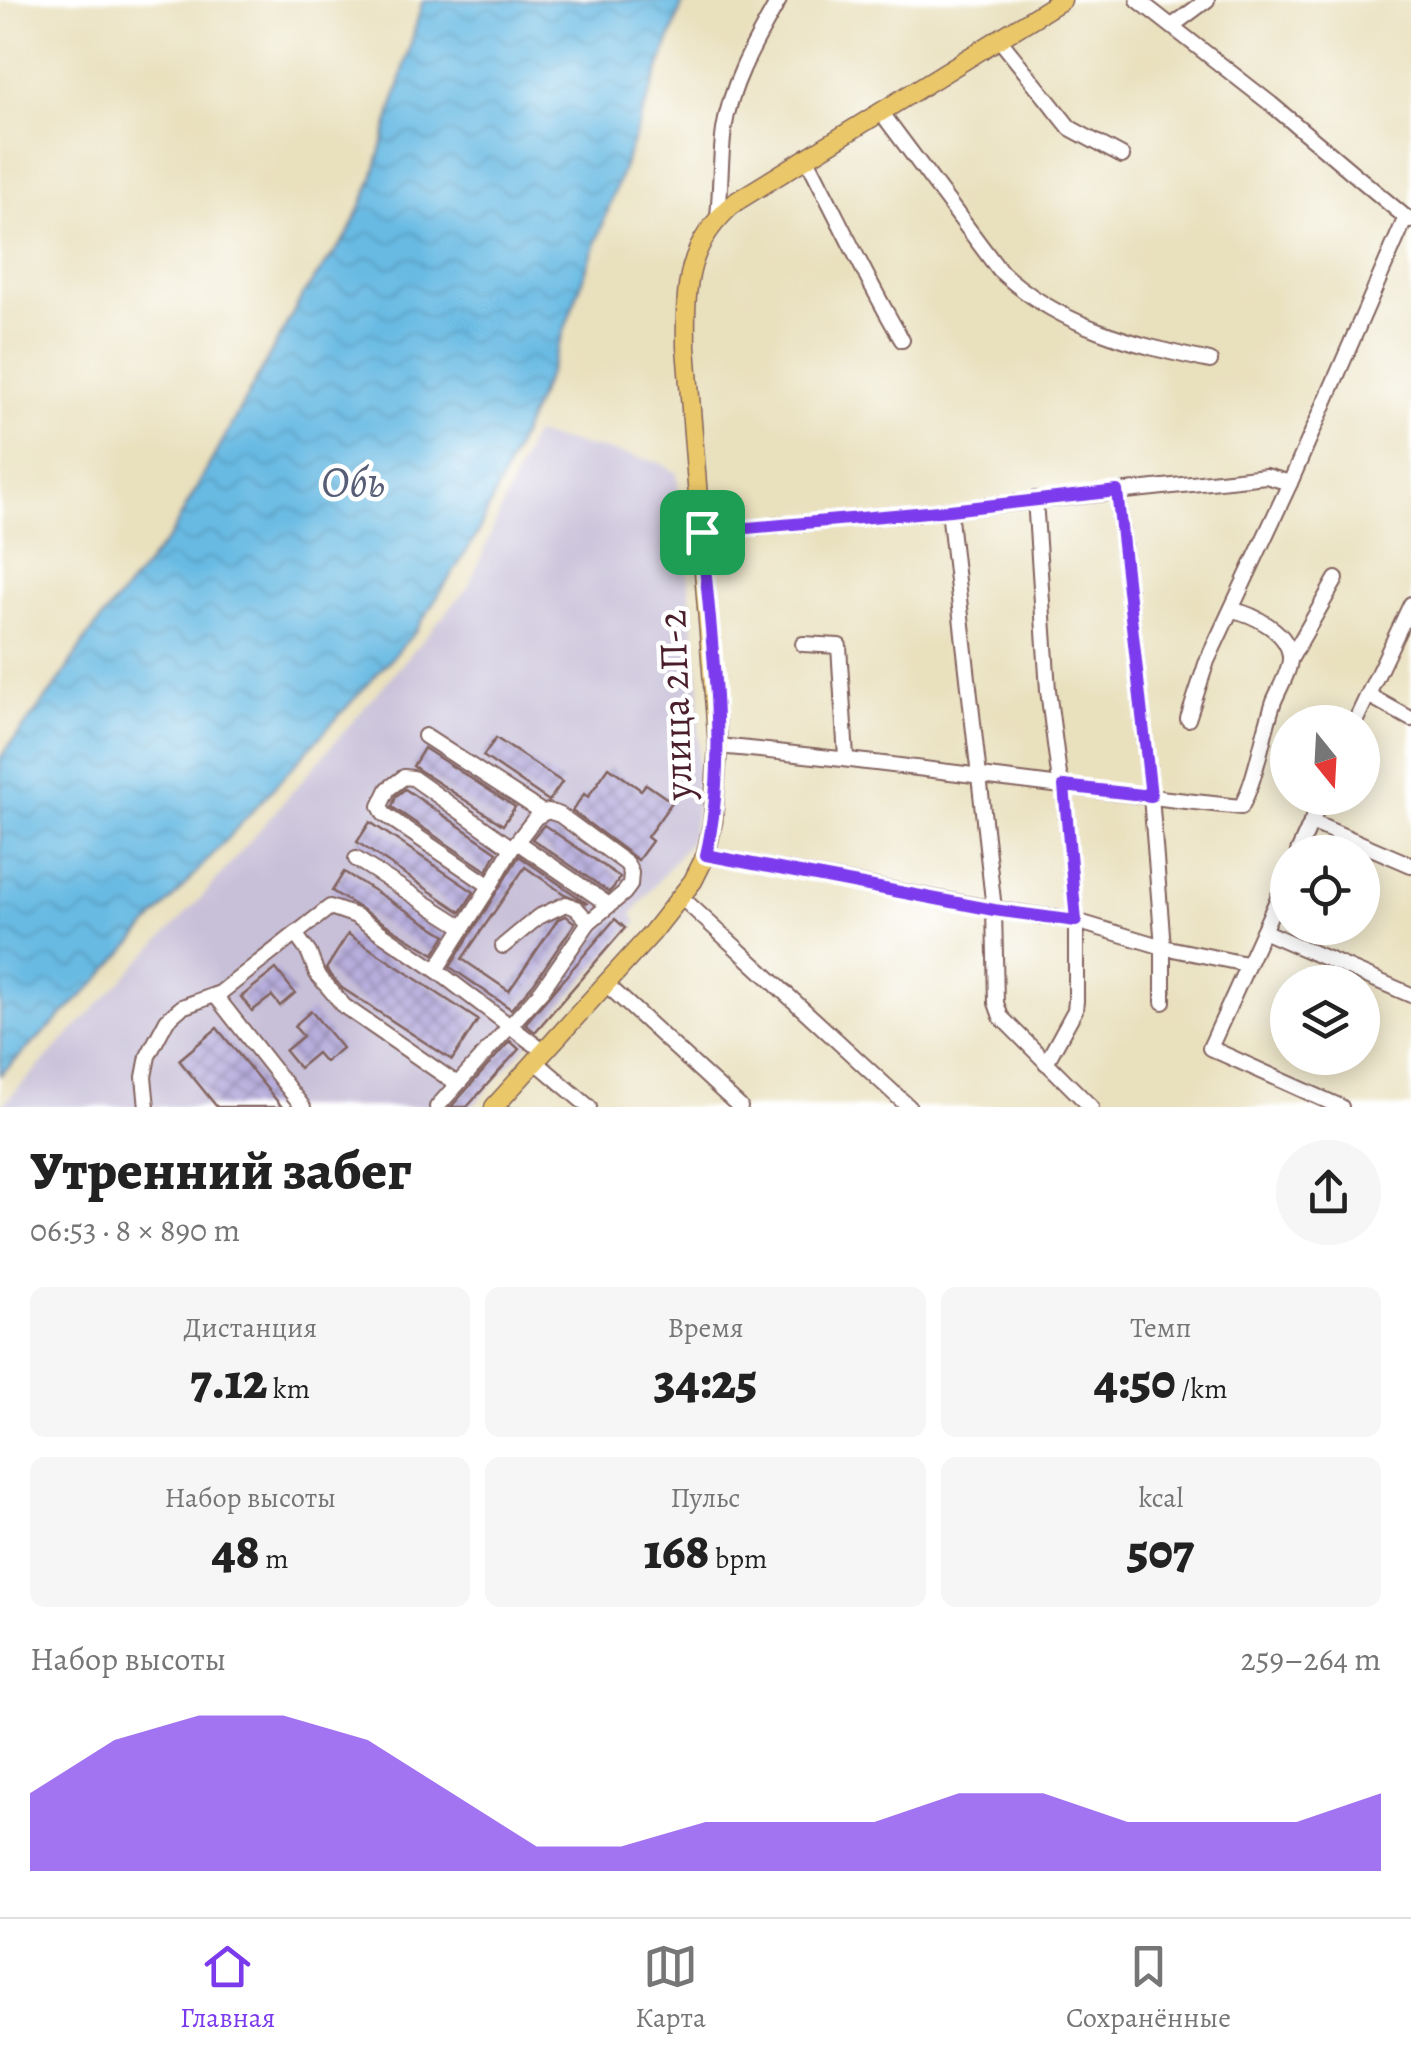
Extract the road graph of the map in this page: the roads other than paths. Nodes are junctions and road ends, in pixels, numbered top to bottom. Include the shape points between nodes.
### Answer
1 (779, 0) edge
2 (1062, 0) edge
3 (1138, 0) edge
4 (1207, 0) edge
5 (1172, 26) junction
6 (999, 39) junction
7 (881, 112) junction
8 (1122, 156) dead end
9 (806, 157) junction
10 (718, 216) junction
11 (1408, 219) edge
12 (902, 340) dead end
13 (1210, 361) dead end
14 (1290, 483) junction
15 (1117, 491) junction
16 (1035, 499) junction
17 (950, 510) junction
18 (702, 532) junction
19 (1336, 578) dead end
20 (1411, 604) edge
21 (1232, 610) junction
22 (803, 644) dead end
23 (1291, 658) junction
24 (1368, 695) junction
25 (1363, 705) edge
26 (1188, 719) dead end
27 (1411, 719) edge
28 (425, 736) dead end
29 (718, 746) junction
30 (846, 758) junction
31 (978, 778) junction
32 (1064, 786) junction
33 (1151, 796) junction
34 (542, 812) junction
35 (1314, 815) edge
36 (1311, 822) junction
37 (1305, 835) edge
38 (515, 845) junction
39 (706, 855) junction
40 (356, 859) dead end
41 (1411, 865) edge
42 (490, 886) junction
43 (682, 897) junction
44 (609, 905) junction
45 (994, 910) junction
46 (1270, 918) edge
47 (1076, 921) junction
48 (589, 922) junction
49 (462, 927) junction
50 (1264, 932) junction
51 (296, 935) junction
52 (503, 946) dead end
53 (1163, 948) junction
54 (1246, 964) junction
55 (436, 970) junction
56 (605, 983) junction
57 (1411, 995) edge
58 (215, 996) junction
59 (1162, 1002) dead end
60 (510, 1026) junction
61 (540, 1056) junction
62 (1046, 1063) junction
63 (457, 1084) junction
64 (502, 1104) edge
65 (147, 1107) edge
66 (303, 1107) edge
67 (437, 1107) edge
68 (589, 1107) edge
69 (740, 1107) edge
70 (909, 1107) edge
71 (1091, 1107) edge
72 (1341, 1107) edge

1 - 10 street via 732,97
2 - 6 main road, улица 2П-2
3 - 5 street
4 - 5 street
5 - 11 street
6 - 7 main road, улица 2П-2
6 - 8 street via 1070,128
7 - 9 main road, улица 2П-2
7 - 13 street via 1019,289 1117,340
9 - 10 main road, улица 2П-2
9 - 12 street
10 - 18 main road, улица 2П-2 via 695,254 685,291
11 - 14 street
14 - 15 street via 1266,476
14 - 21 street
15 - 16 street
15 - 33 street
16 - 17 street
16 - 32 street via 1048,690
17 - 18 street
17 - 31 street
18 - 29 main road, улица 2П-2
19 - 23 street
20 - 24 street
21 - 23 street via 1284,637
21 - 26 street
22 - 30 street via 839,646
23 - 33 street via 1241,807
24 - 25 street
24 - 27 street
28 - 34 street
29 - 30 street
29 - 39 main road, улица 2П-2
30 - 31 street
31 - 32 street
31 - 45 street
32 - 33 street
32 - 47 street
33 - 53 street
34 - 38 street
34 - 44 street via 560,816 626,864 630,885
35 - 36 street
36 - 37 street
36 - 41 street
38 - 42 street
38 - 42 street via 413,778 404,776 383,796 380,806 392,822
38 - 44 street
39 - 43 main road, улица 2П-2
39 - 45 street
40 - 49 street
42 - 49 street
43 - 56 main road, улица 2П-2
43 - 70 street
44 - 48 street
45 - 47 street
45 - 62 street via 996,1003 1001,1017
46 - 50 street
47 - 53 street
47 - 62 street via 1075,1010
48 - 52 street via 566,904
48 - 60 street
49 - 55 street
50 - 54 street
50 - 57 street
51 - 55 street via 322,911 340,909
51 - 58 street
51 - 63 street via 344,1006
53 - 54 street
53 - 59 street
54 - 72 street via 1210,1048
55 - 60 street
56 - 61 main road, улица 2П-2
56 - 69 street
58 - 65 street via 182,1008 160,1032 144,1077
58 - 66 street
60 - 61 street
60 - 63 street
61 - 64 main road, улица 2П-2
61 - 68 street
62 - 71 street
63 - 67 street

